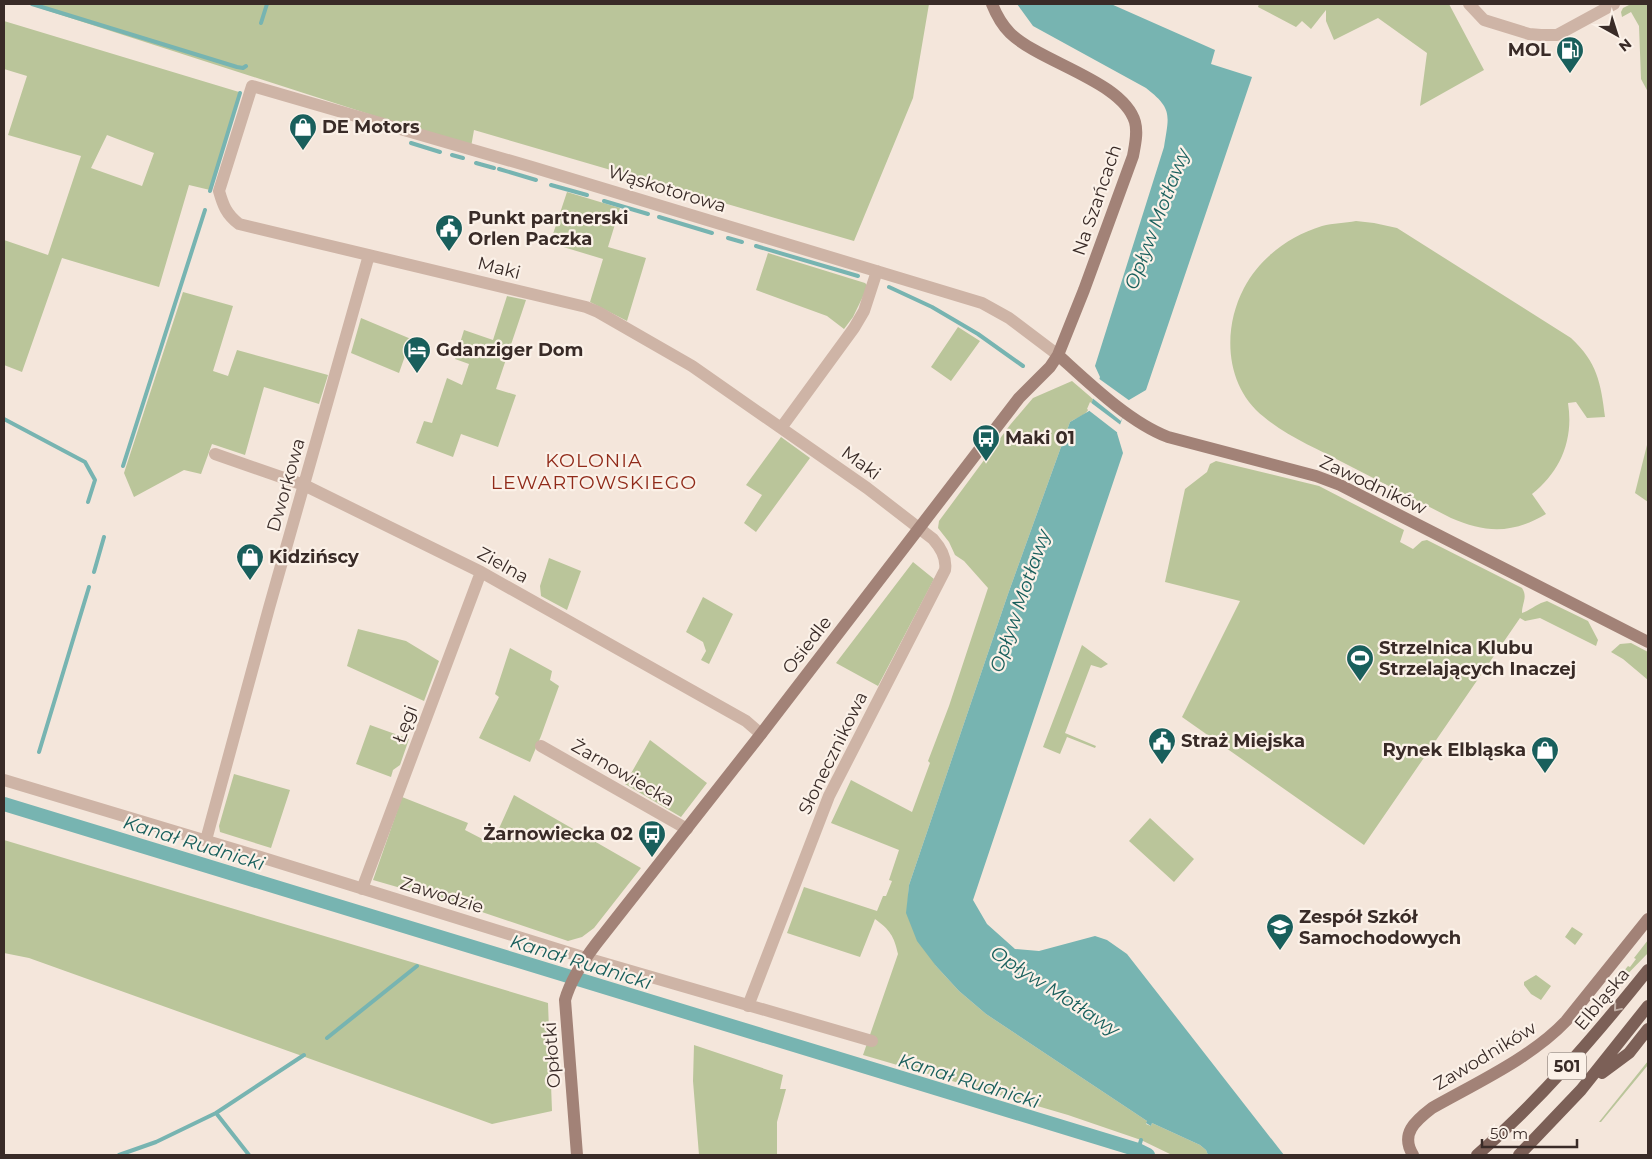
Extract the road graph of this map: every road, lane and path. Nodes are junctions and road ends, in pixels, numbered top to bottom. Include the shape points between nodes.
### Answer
1 (992, 4) edge
2 (1470, 4) edge
3 (1614, 4) edge
4 (252, 86) joint
5 (369, 255) junction
6 (877, 271) junction
7 (1058, 355) junction
8 (782, 428) junction
9 (215, 454) dead end
10 (304, 485) junction
11 (919, 529) junction
12 (482, 572) junction
13 (1648, 642) edge
14 (761, 734) junction
15 (541, 746) dead end
16 (4, 780) edge
17 (687, 829) junction
18 (206, 840) junction
19 (362, 889) junction
20 (1648, 918) edge
21 (586, 958) junction
22 (1648, 970) edge
23 (748, 1006) junction
24 (1648, 1006) edge
25 (1648, 1029) edge
26 (872, 1041) dead end
27 (1580, 1090) junction
28 (577, 1155) edge
29 (1413, 1155) edge
30 (1477, 1155) edge
31 (1519, 1155) edge

1 - 7 street, Na Szańcach via 1010,33 1035,51 1114,94 1125,104 1135,122 1133,156
2 - 3 street via 1484,20 1541,35 1558,34
4 - 5 street, Maki via 219,190 223,207 239,224
4 - 6 street, Wąskotorowa
5 - 8 street, Maki via 598,312 692,366
5 - 10 street, Dworkowa
6 - 7 street, Wąskotorowa via 982,303 1009,318
6 - 8 street via 864,312
7 - 11 street, Osiedle via 1019,398
7 - 13 street, Zawodników via 1093,387 1147,428 1168,437 1340,485
8 - 11 street, Maki
9 - 10 street, Zielna
10 - 12 street, Zielna
10 - 18 street, Dworkowa
11 - 14 street, Osiedle
11 - 23 street, Słonecznikowa via 940,547 945,570 829,796
12 - 14 street, Zielna via 746,721
12 - 19 street, Łęgi
14 - 17 street, Osiedle
15 - 17 street, Żarnowiecka
16 - 18 street, Zawodzie
17 - 21 street, Osiedle
18 - 19 street, Zawodzie
19 - 21 street, Zawodzie
20 - 29 street, Zawodników via 1555,1033 1532,1051 1416,1120 1408,1146
21 - 23 street, Zawodzie
21 - 28 street, Opłotki via 570,984 565,1000
22 -> 30 main road, Elbląska / 501 via 1561,1073
23 - 26 street, Zawodzie
24 - 27 main road, 501
25 - 27 main road via 1629,1052
27 - 31 main road, 501

